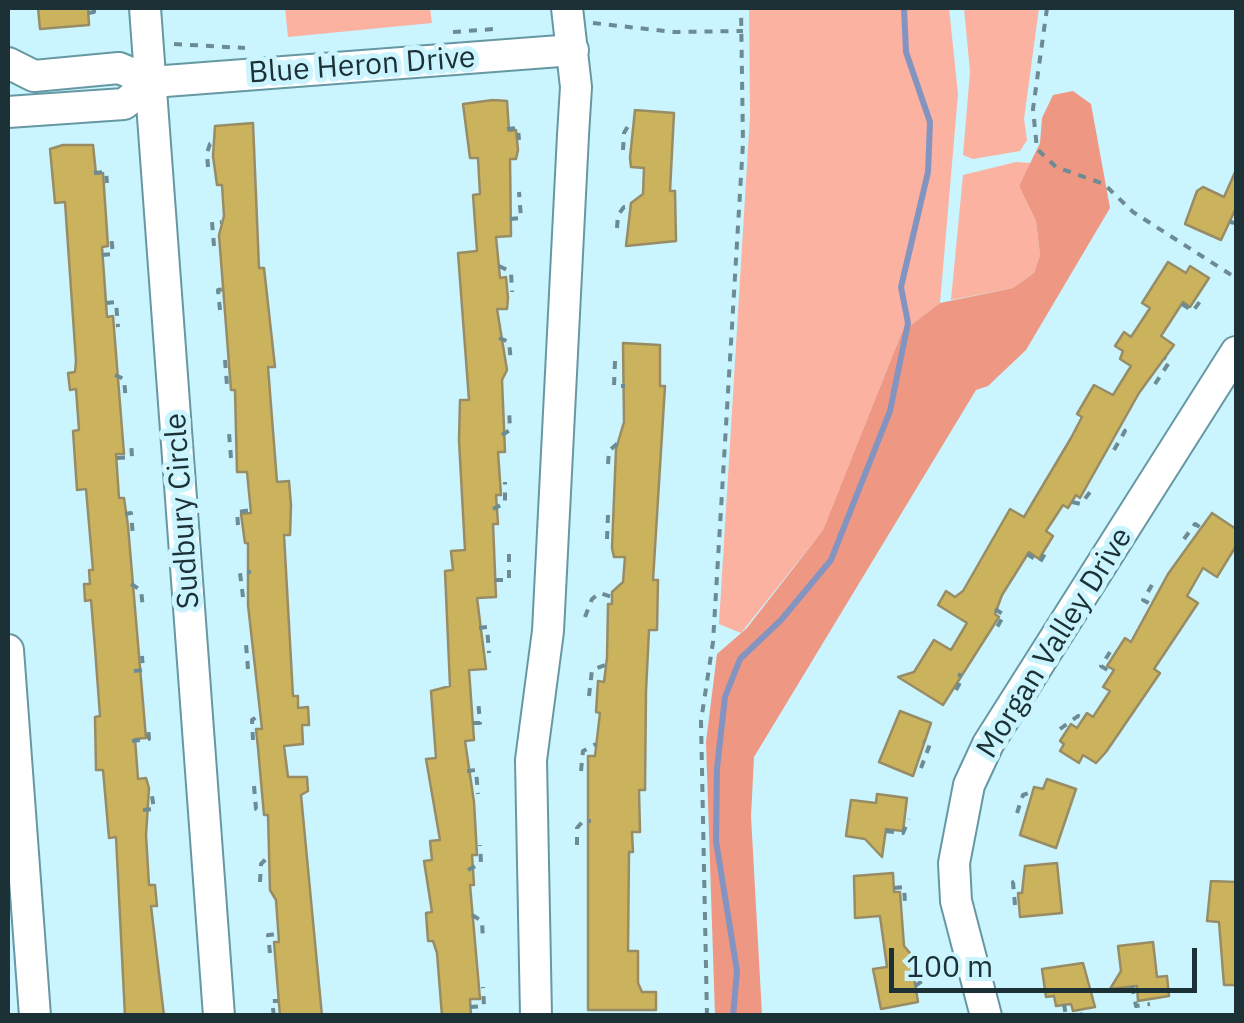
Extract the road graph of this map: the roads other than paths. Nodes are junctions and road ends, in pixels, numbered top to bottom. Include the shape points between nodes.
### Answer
1 (146, 8) edge
2 (575, 27) edge
3 (8, 63) edge
4 (152, 82) junction
5 (8, 112) edge
6 (1235, 360) edge
7 (8, 650) edge
8 (35, 1016) edge
9 (219, 1016) edge
10 (536, 1016) edge
11 (986, 1016) edge

1 - 4 street, Sudbury Circle
2 - 4 street, Blue Heron Drive
2 - 10 street via 549,616 531,760
3 - 4 street, Blue Heron Drive via 34,76 119,68
4 - 5 street, Blue Heron Drive via 124,104
4 - 9 street, Sudbury Circle
6 - 11 street, Morgan Valley Drive via 988,744 968,787 954,863 956,901
7 - 8 street

